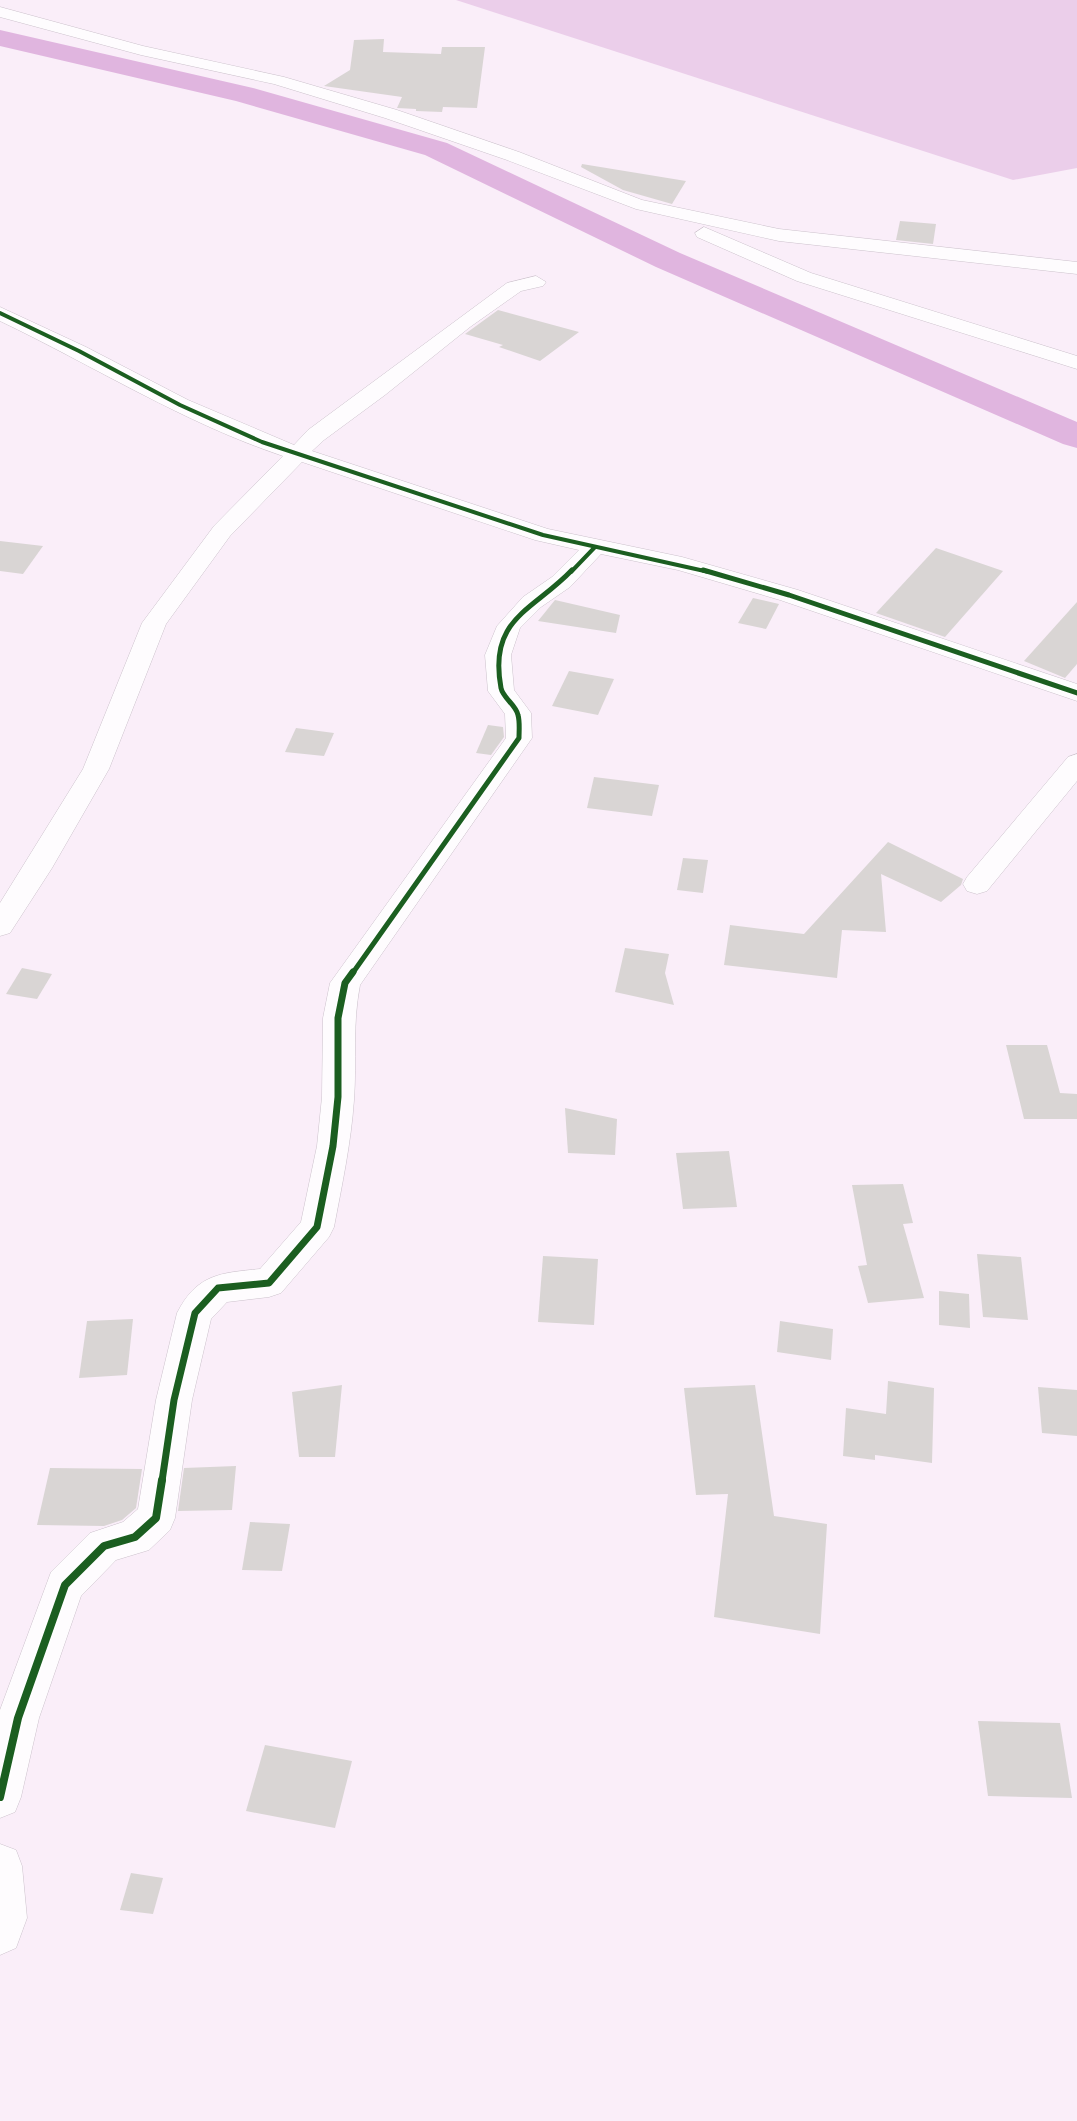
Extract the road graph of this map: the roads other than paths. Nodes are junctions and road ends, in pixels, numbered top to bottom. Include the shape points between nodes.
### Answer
1 (0, 12) edge
2 (636, 204) junction
3 (1077, 267) edge
4 (536, 282) dead end
5 (0, 313) edge
6 (1077, 363) edge
7 (296, 453) junction
8 (595, 547) junction
9 (1077, 693) edge
10 (1077, 763) edge
11 (977, 884) dead end
12 (0, 926) edge
13 (0, 1797) edge
14 (0, 1866) edge
15 (0, 1932) edge

1 - 2 street via 141,50 278,80 391,114
2 - 3 street via 779,235
2 - 6 street via 804,277
4 - 7 street via 514,287 463,323
5 - 7 street via 180,405
7 - 8 street via 543,535
7 - 12 street via 222,531 153,623 96,769
8 - 9 street via 682,564 789,595
8 - 13 street via 509,626 498,655 501,691 518,713 519,738 345,982 338,1018 338,1096 333,1146 317,1227 269,1283 218,1288 195,1313 174,1400 156,1518 135,1537 104,1546 65,1585 18,1718
10 - 11 street
14 - 15 street via 5,1918

